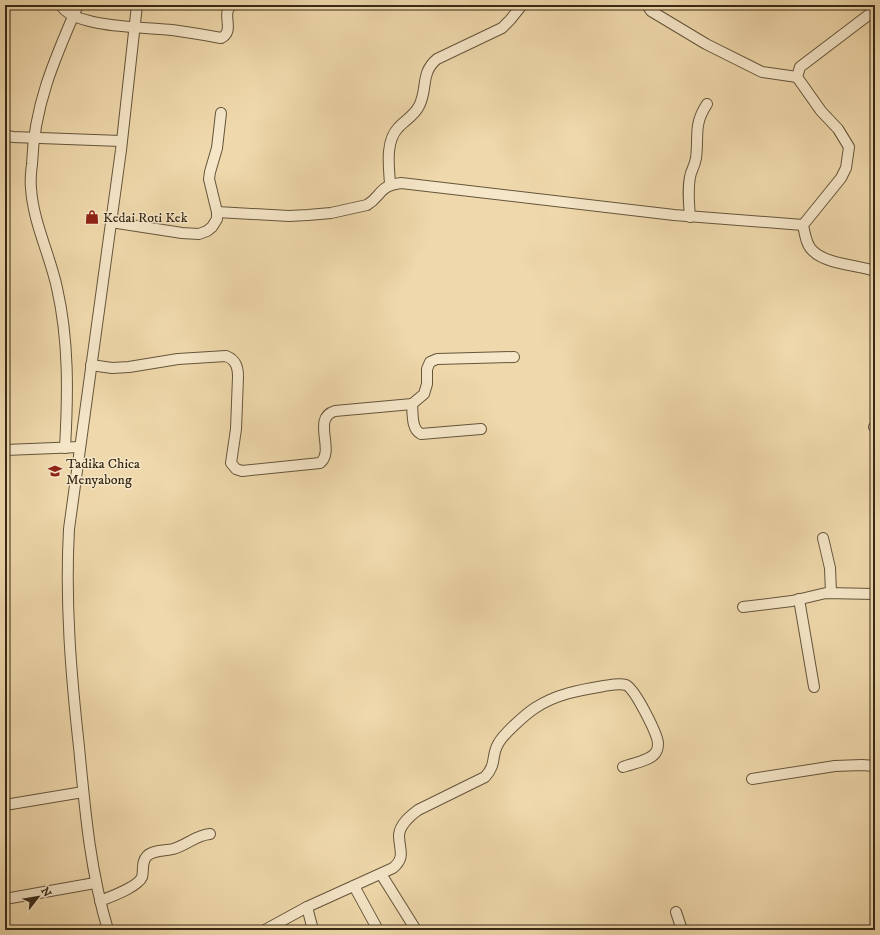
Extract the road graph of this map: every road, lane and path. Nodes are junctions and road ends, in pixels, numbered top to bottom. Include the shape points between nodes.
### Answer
1 (61, 5) edge
2 (78, 5) edge
3 (137, 5) edge
4 (232, 5) edge
5 (522, 5) edge
6 (647, 5) edge
7 (875, 10) edge
8 (74, 16) junction
9 (134, 27) junction
10 (797, 77) junction
11 (707, 104) dead end
12 (221, 113) dead end
13 (5, 135) edge
14 (34, 137) junction
15 (122, 141) junction
16 (390, 184) junction
17 (217, 212) junction
18 (690, 217) junction
19 (111, 222) junction
20 (803, 225) junction
21 (875, 271) edge
22 (514, 357) dead end
23 (92, 365) junction
24 (412, 404) junction
25 (480, 429) dead end
26 (80, 447) junction
27 (65, 448) junction
28 (5, 450) edge
29 (823, 538) dead end
30 (831, 593) junction
31 (875, 594) edge
32 (799, 599) junction
33 (743, 607) dead end
34 (814, 687) dead end
35 (875, 766) edge
36 (623, 767) dead end
37 (752, 779) dead end
38 (83, 792) junction
39 (5, 804) edge
40 (210, 834) dead end
41 (381, 874) junction
42 (95, 883) junction
43 (354, 886) junction
44 (5, 899) edge
45 (100, 902) junction
46 (307, 907) junction
47 (676, 912) dead end
48 (108, 930) edge
49 (265, 930) edge
50 (313, 930) edge
51 (378, 930) edge
52 (416, 930) edge
53 (682, 930) edge

1 - 8 street
2 - 8 street
3 - 9 street
4 - 9 street via 227,11 229,29 221,38
5 - 16 street via 502,28 432,63 427,70 419,106 394,134 389,151
6 - 10 street via 651,11 706,44 762,72
7 - 10 street via 800,67
8 - 9 street via 104,24
8 - 14 street via 46,83 39,105
9 - 15 street
10 - 20 street via 849,147 846,168 841,178
11 - 18 street via 696,131
12 - 17 street via 217,148 209,179
13 - 14 street
14 - 15 street
14 - 27 street via 31,188 33,204 57,287 65,340 68,405
15 - 19 street
16 - 17 street via 367,206 331,213 289,216
16 - 18 street via 401,183
17 - 19 street via 217,219 212,227 207,232 199,234
18 - 20 street
19 - 23 street
20 - 21 street via 808,245 820,256
22 - 24 street via 430,362 424,394
23 - 24 street via 112,368 178,359 226,356 232,358 238,369 238,377 236,429 231,463 242,471 323,461 324,421 332,412
23 - 26 street
24 - 25 street via 415,427 421,434
26 - 27 street
26 - 38 street via 69,529 68,585 71,666
27 - 28 street
29 - 30 street via 830,568
30 - 31 street
30 - 32 street
32 - 33 street
32 - 34 street
35 - 37 street via 835,766
36 - 41 street via 654,755 658,744 631,689 618,684 566,693 551,699 535,708 502,737 496,749 491,771 485,777 409,816 399,834 399,863
38 - 39 street
38 - 42 street
40 - 45 street via 203,834 175,849 154,852 147,856 143,862 141,878 136,884
41 - 43 street
41 - 52 street
42 - 44 street
42 - 45 street
43 - 46 street
43 - 51 street
45 - 48 street
46 - 49 street
46 - 50 street
47 - 53 street

